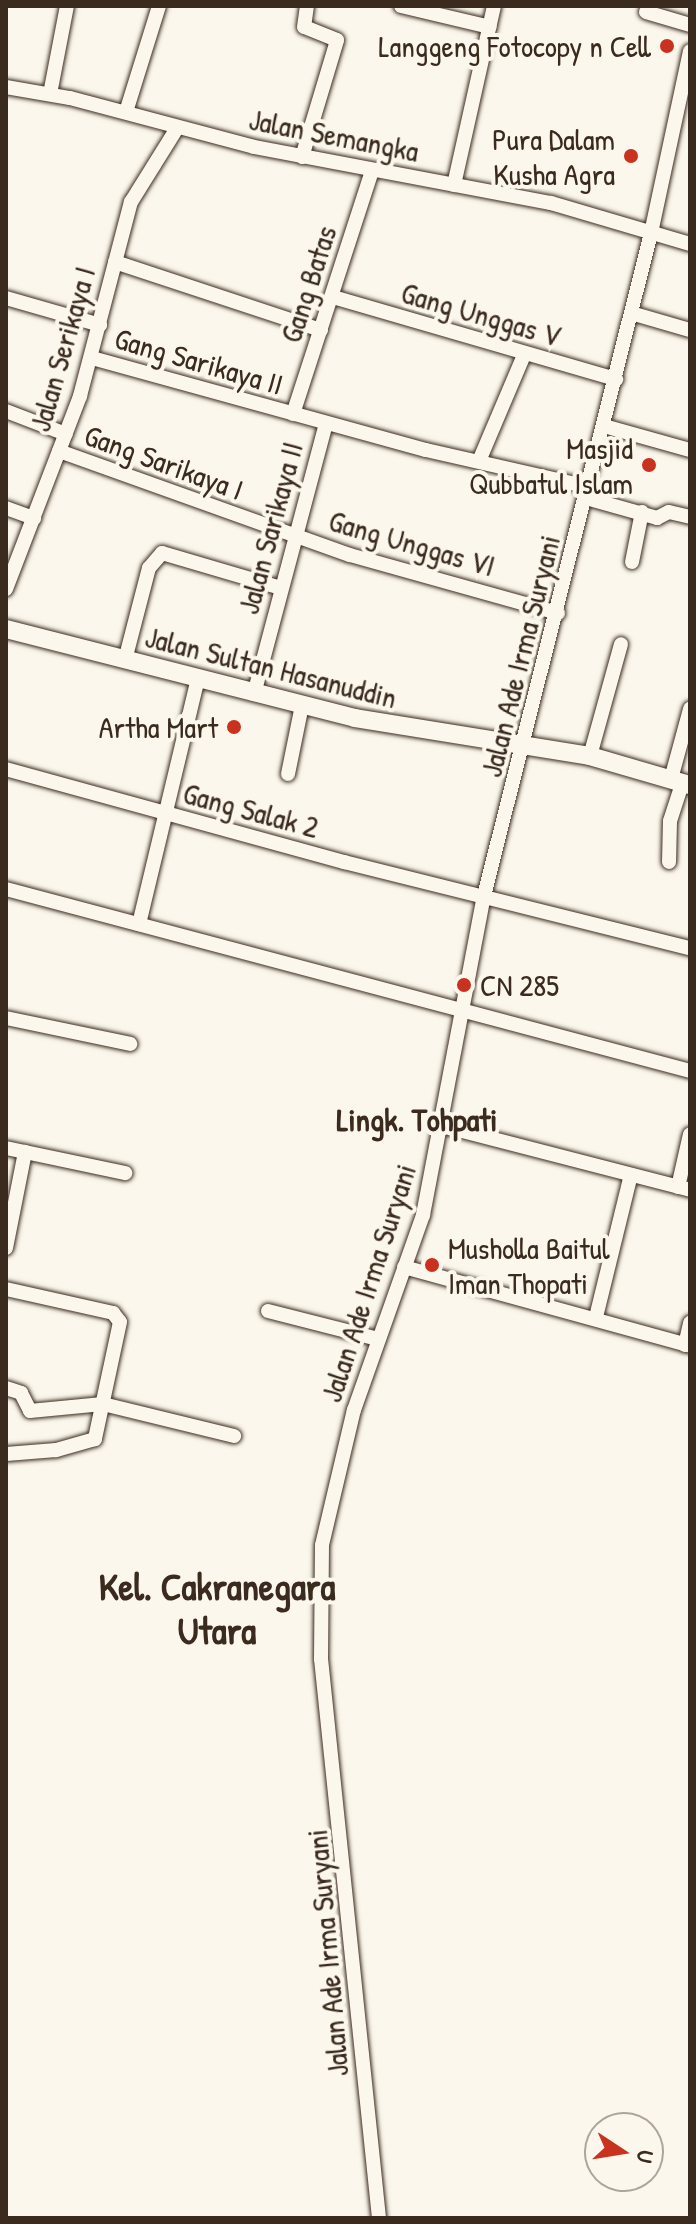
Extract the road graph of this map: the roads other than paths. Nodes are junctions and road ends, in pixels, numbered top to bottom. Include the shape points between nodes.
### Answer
1 (67, 6) edge
2 (159, 6) edge
3 (307, 6) edge
4 (405, 6) edge
5 (494, 6) edge
6 (646, 12) dead end
7 (690, 25) edge
8 (490, 27) junction
9 (690, 51) edge
10 (6, 87) edge
11 (50, 94) junction
12 (126, 112) junction
13 (177, 128) junction
14 (302, 157) junction
15 (372, 171) junction
16 (454, 185) junction
17 (651, 233) junction
18 (690, 244) edge
19 (115, 262) junction
20 (333, 297) junction
21 (6, 298) edge
22 (631, 313) junction
23 (100, 325) junction
24 (321, 330) junction
25 (690, 330) edge
26 (524, 355) junction
27 (92, 358) junction
28 (616, 379) junction
29 (6, 411) edge
30 (293, 414) junction
31 (326, 423) junction
32 (604, 426) junction
33 (66, 434) junction
34 (690, 450) edge
35 (59, 451) junction
36 (479, 461) junction
37 (588, 492) junction
38 (6, 508) edge
39 (642, 512) junction
40 (690, 517) edge
41 (34, 518) junction
42 (296, 536) junction
43 (632, 562) dead end
44 (281, 588) junction
45 (6, 589) edge
46 (558, 613) junction
47 (6, 629) edge
48 (621, 644) dead end
49 (125, 660) junction
50 (198, 679) junction
51 (254, 694) junction
52 (302, 705) junction
53 (690, 709) edge
54 (526, 743) junction
55 (590, 756) junction
56 (6, 769) edge
57 (288, 774) dead end
58 (681, 782) edge
59 (164, 813) junction
60 (669, 862) dead end
61 (6, 889) edge
62 (484, 896) junction
63 (139, 924) junction
64 (690, 948) edge
65 (462, 1012) junction
66 (6, 1018) edge
67 (130, 1044) dead end
68 (690, 1071) edge
69 (443, 1126) junction
70 (690, 1134) edge
71 (6, 1148) edge
72 (25, 1152) junction
73 (125, 1173) dead end
74 (631, 1175) junction
75 (684, 1189) edge
76 (6, 1248) edge
77 (404, 1267) junction
78 (6, 1289) edge
79 (268, 1311) dead end
80 (596, 1317) junction
81 (690, 1323) edge
82 (378, 1339) junction
83 (688, 1346) edge
84 (6, 1388) edge
85 (103, 1404) junction
86 (234, 1436) dead end
87 (6, 1454) edge
88 (379, 2218) edge

1 - 11 street
2 - 12 street
3 - 14 street via 304,27 337,40
4 - 8 street
5 - 8 street
6 - 7 street
8 - 16 street
9 - 17 street, Jalan Ade Irma Suryani
10 - 11 street, Jalan Semangka
11 - 12 street, Jalan Semangka
12 - 13 street, Jalan Semangka
13 - 14 street, Jalan Semangka
13 - 19 street, Jalan Serikaya I via 131,202
14 - 15 street, Jalan Semangka
15 - 16 street, Jalan Semangka
15 - 20 street, Gang Batas
16 - 17 street, Jalan Semangka via 551,203
17 - 18 street, Jalan Semangka
17 - 22 street, Jalan Ade Irma Suryani
19 - 23 street, Jalan Serikaya I
19 - 24 street
20 - 24 street, Gang Batas
20 - 26 street, Gang Unggas V
21 - 23 street
22 - 25 street
22 - 28 street, Jalan Ade Irma Suryani
23 - 27 street, Jalan Serikaya I
24 - 30 street, Gang Batas
26 - 28 street, Gang Unggas V
26 - 36 street
27 - 30 street, Gang Sarikaya II
27 - 33 street, Jalan Serikaya I
28 - 32 street, Jalan Ade Irma Suryani
29 - 33 street
30 - 31 street, Gang Sarikaya II
31 - 36 street, Gang Sarikaya II
31 - 42 street, Jalan Sarikaya II
32 - 34 street
32 - 37 street, Jalan Ade Irma Suryani
33 - 35 street, Jalan Serikaya I
35 - 41 street, Jalan Serikaya I
35 - 42 street, Gang Sarikaya I
36 - 37 street, Gang Sarikaya II
37 - 39 street, Gang Sarikaya II
37 - 46 street, Jalan Ade Irma Suryani
38 - 41 street
39 - 40 street, Gang Sarikaya II via 657,518 669,512
39 - 43 street
41 - 45 street, Jalan Serikaya I
42 - 44 street, Jalan Sarikaya II
42 - 46 street, Gang Unggas VI
44 - 49 street via 162,553 149,568
44 - 51 street, Jalan Sarikaya II
46 - 54 street, Jalan Ade Irma Suryani
47 - 49 main road, Jalan Sultan Hasanuddin
48 - 55 street
49 - 50 main road, Jalan Sultan Hasanuddin
50 - 51 main road, Jalan Sultan Hasanuddin
50 - 59 street
51 - 52 main road, Jalan Sultan Hasanuddin
52 - 54 main road, Jalan Sultan Hasanuddin via 478,742
52 - 57 street
53 - 58 street
54 - 55 main road, Jalan Sultan Hasanuddin
54 - 62 street, Jalan Ade Irma Suryani
55 - 58 main road, Jalan Sultan Hasanuddin
56 - 59 street, Gang Salak 2
58 - 60 street via 670,821
59 - 62 street, Gang Salak 2
59 - 63 street
61 - 63 street
62 - 64 street, Gang Salak 2
62 - 65 street, Jalan Ade Irma Suryani
63 - 65 street
65 - 68 street
65 - 69 street, Jalan Ade Irma Suryani
66 - 67 street
69 - 74 street
69 - 77 street, Jalan Ade Irma Suryani via 423,1215
70 - 75 street
71 - 72 street
72 - 73 street
72 - 76 street
74 - 75 street
74 - 80 street
77 - 80 street
77 - 82 street, Jalan Ade Irma Suryani
78 - 85 street via 113,1313 119,1327
79 - 82 street
80 - 83 street
81 - 83 street
82 - 88 street, Jalan Ade Irma Suryani via 340,1461 322,1545 318,1604
84 - 85 street via 21,1393 30,1411
85 - 86 street
85 - 87 street via 97,1435 90,1441 34,1454

